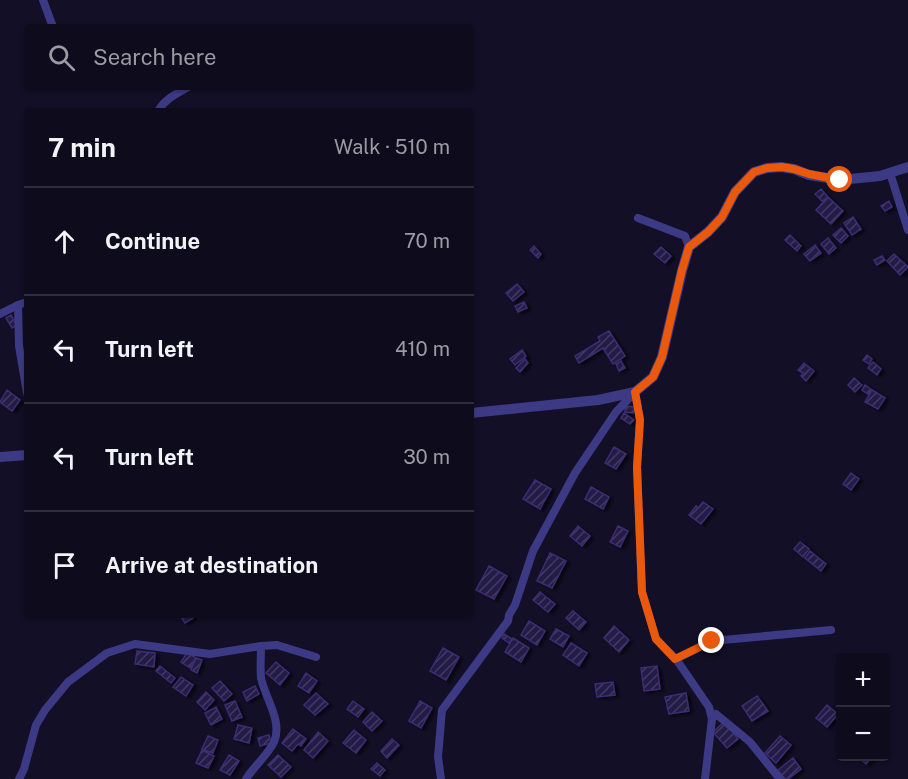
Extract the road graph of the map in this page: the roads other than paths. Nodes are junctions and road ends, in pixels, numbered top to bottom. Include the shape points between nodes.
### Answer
1 (43, 0) edge
2 (52, 24) edge
3 (183, 90) edge
4 (159, 108) edge
5 (908, 167) edge
6 (890, 174) junction
7 (638, 218) dead end
8 (908, 230) edge
9 (689, 247) junction
10 (22, 303) edge
11 (0, 314) edge
12 (24, 375) edge
13 (635, 392) junction
14 (474, 413) edge
15 (24, 455) edge
16 (0, 457) edge
17 (831, 630) dead end
18 (261, 646) junction
19 (316, 657) dead end
20 (675, 659) junction
21 (712, 719) junction
22 (19, 779) edge
23 (246, 779) edge
24 (441, 779) edge
25 (705, 779) edge
26 (780, 779) edge

1 - 2 street
3 - 4 street
5 - 6 street
6 - 8 street
6 - 9 street via 840,180 782,167 754,172 735,192 722,217
7 - 9 street via 685,236
9 - 13 street via 662,357 653,377
10 - 11 street
10 - 12 street via 19,346
13 - 14 street via 598,400
13 - 20 street via 640,420 637,467 642,592 656,639
13 - 24 street via 616,412 575,472 532,551 508,621 442,710 438,757
15 - 16 street
17 - 20 street via 712,641
18 - 19 street via 277,645
18 - 22 street via 210,654 135,645 107,653 68,682 45,711 36,726
18 - 23 street via 261,678 276,722 275,739
20 - 21 street via 709,707
21 - 25 street
21 - 26 street via 716,714 750,742

